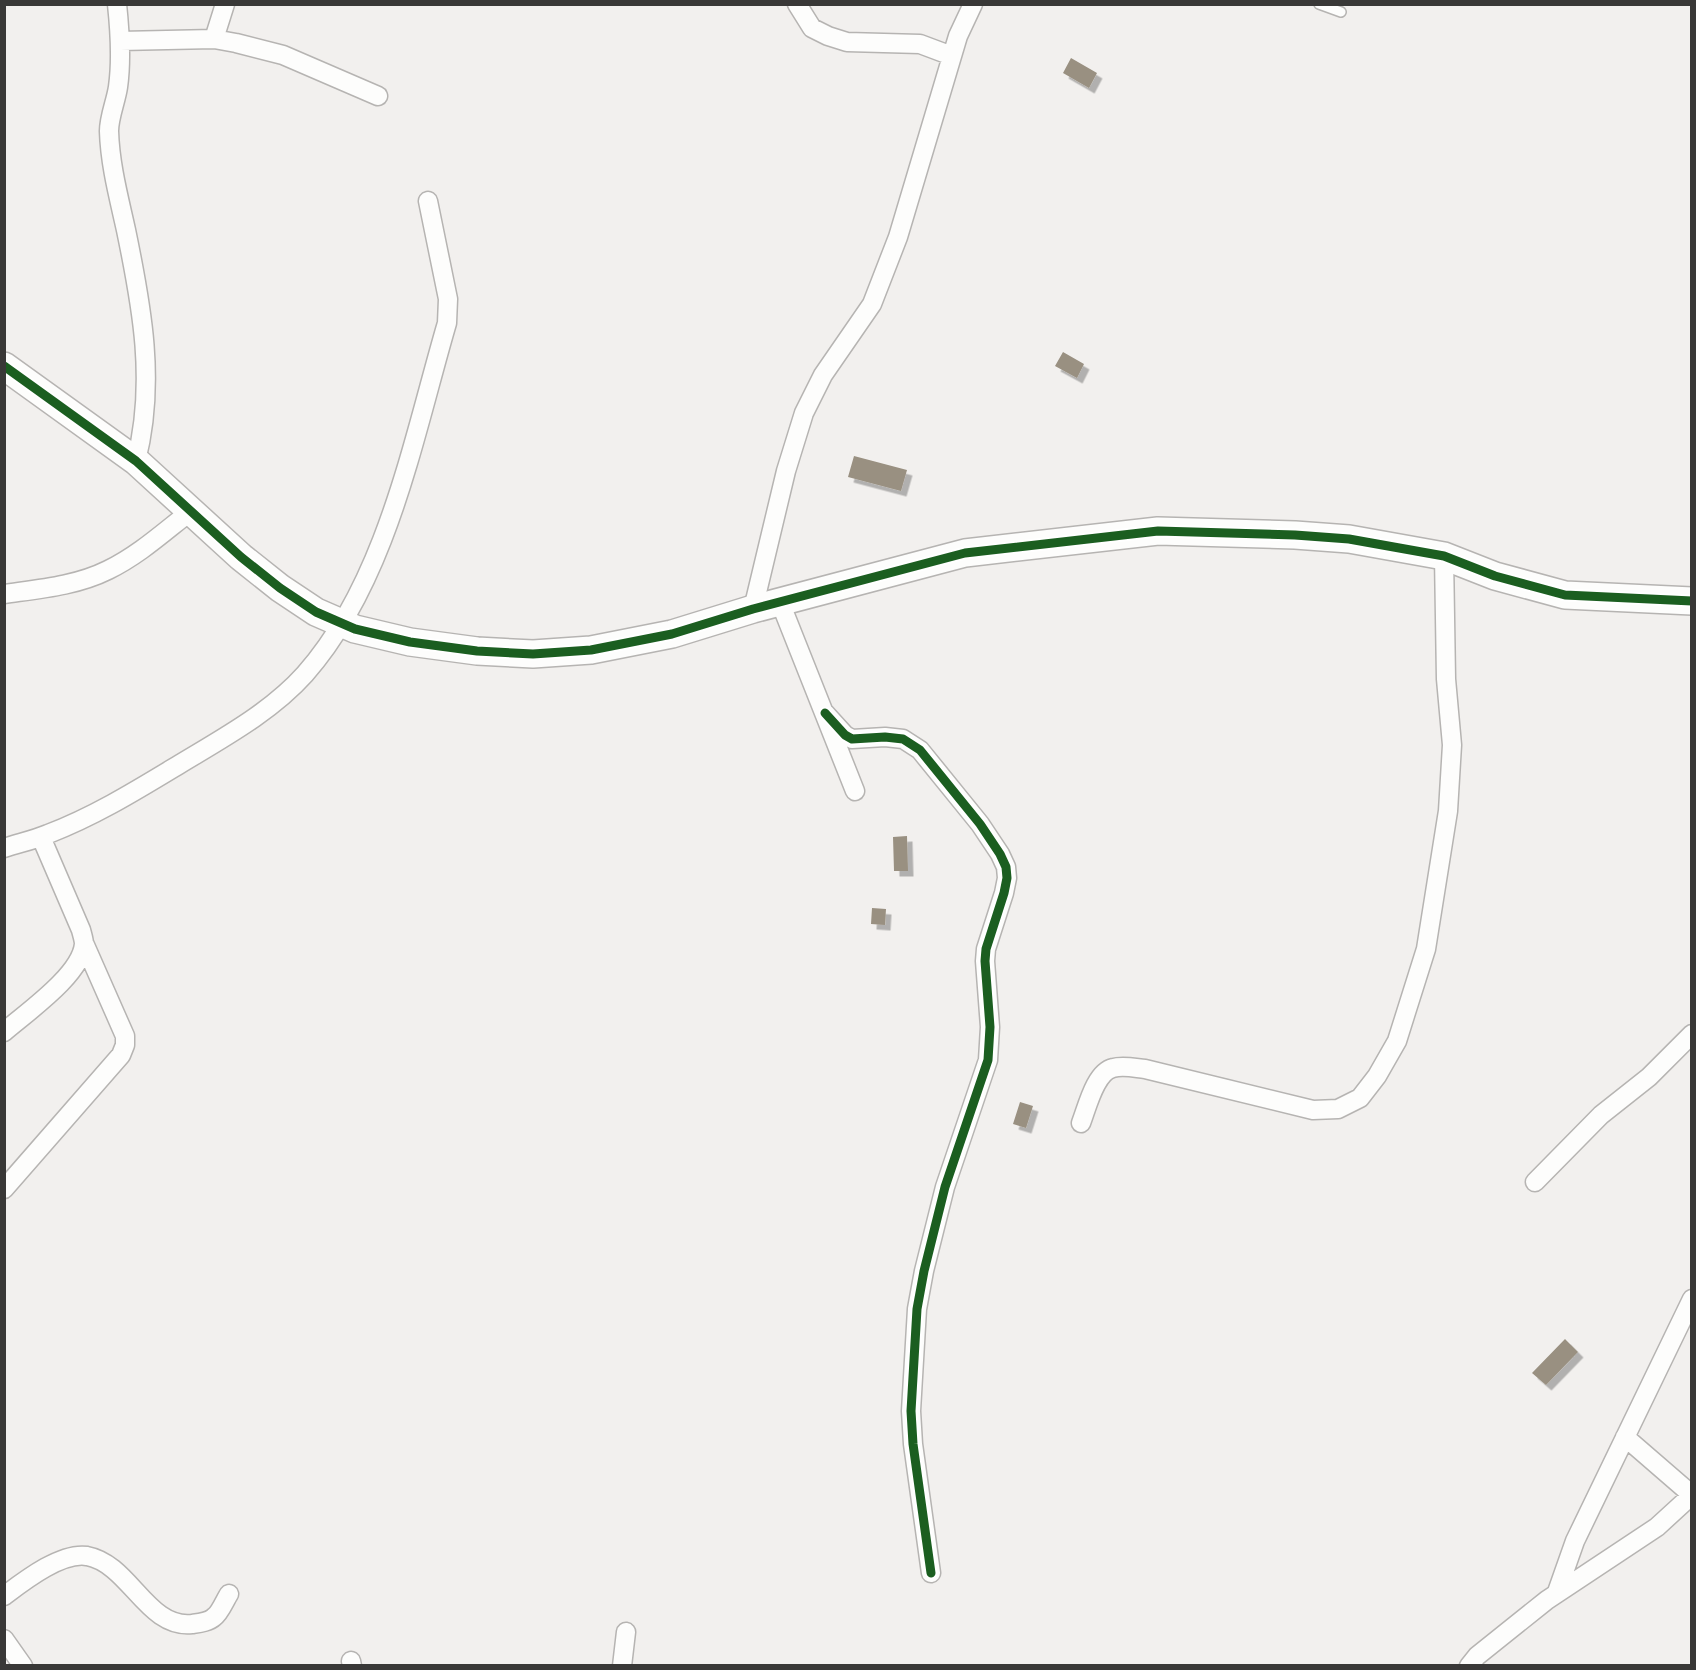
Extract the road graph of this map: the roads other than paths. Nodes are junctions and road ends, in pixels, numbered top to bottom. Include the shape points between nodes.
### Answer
1 (117, 4) edge
2 (225, 4) edge
3 (797, 4) edge
4 (973, 4) edge
5 (1319, 4) edge
6 (1341, 12) dead end
7 (214, 39) junction
8 (120, 42) junction
9 (952, 56) junction
10 (378, 96) dead end
11 (428, 201) dead end
12 (4, 366) edge
13 (136, 461) junction
14 (191, 511) junction
15 (1444, 556) junction
16 (4, 594) edge
17 (1692, 601) edge
18 (780, 602) junction
19 (753, 609) junction
20 (342, 624) junction
21 (825, 712) junction
22 (855, 791) dead end
23 (41, 837) junction
24 (4, 848) edge
25 (84, 944) junction
26 (4, 1032) edge
27 (1692, 1034) edge
28 (1081, 1123) dead end
29 (1535, 1182) dead end
30 (4, 1189) edge
31 (1692, 1299) edge
32 (1625, 1437) junction
33 (931, 1573) dead end
34 (1557, 1592) junction
35 (229, 1593) dead end
36 (4, 1596) edge
37 (626, 1632) dead end
38 (4, 1639) edge
39 (23, 1665) edge
40 (622, 1665) edge
41 (1469, 1665) edge

1 - 8 street
2 - 7 street
3 - 9 street via 812,28 828,36 847,42 920,44
4 - 9 street
5 - 6 lane
7 - 8 street
7 - 10 street via 283,56
8 - 13 street via 118,85 109,129 112,163 142,310 146,385 144,431
9 - 19 street via 898,237 872,304 823,375 804,413
11 - 20 street via 448,299 447,324 402,480 375,556
12 - 13 street
13 - 14 street
14 - 16 street via 130,558 107,570 57,586
14 - 20 street via 280,588
15 - 17 street via 1495,576 1565,595
15 - 18 street via 1349,539 1158,531 965,553
15 - 28 street via 1446,679 1452,745 1448,811 1426,949 1397,1041 1377,1076 1360,1098 1338,1109 1313,1110 1146,1069 1110,1068 1097,1081
18 - 19 street
18 - 21 street
19 - 20 street via 672,634 591,650 533,654 410,642
20 - 23 street via 304,674 240,727 121,799
21 - 22 street
21 - 33 street via 852,739 885,737 903,740 920,750 980,824 1006,867 1004,892 986,949 988,1060 945,1188 917,1309 911,1411
23 - 24 street
23 - 25 street
25 - 26 street via 71,970 53,990
25 - 30 street via 125,1036 125,1045 121,1055
27 - 29 street
31 - 32 street
32 - 34 street via 1575,1541
32 - 34 street via 1692,1495 1658,1527
34 - 41 street
35 - 36 street via 215,1617 200,1623 174,1623 162,1617 111,1566 87,1556 61,1560
37 - 40 street
38 - 39 street

